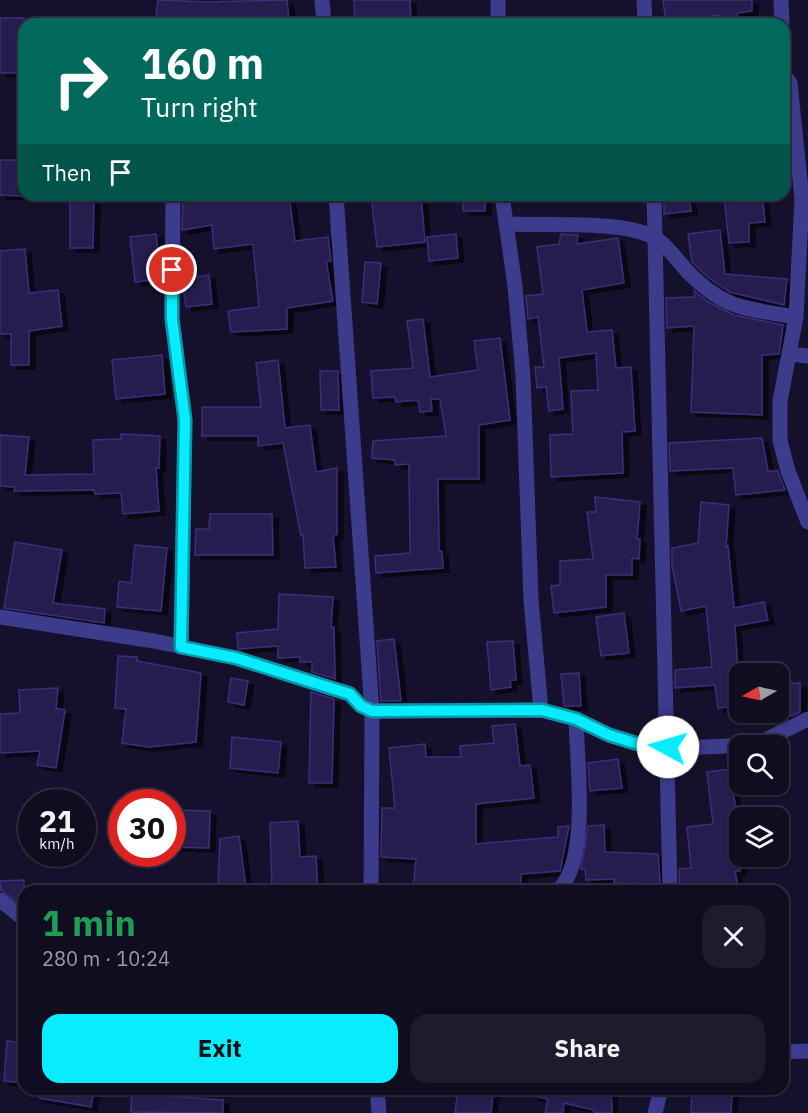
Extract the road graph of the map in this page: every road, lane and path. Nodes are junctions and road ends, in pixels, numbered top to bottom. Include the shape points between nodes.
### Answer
1 (322, 0) edge
2 (498, 0) edge
3 (644, 0) edge
4 (782, 0) edge
5 (324, 18) edge
6 (498, 18) edge
7 (645, 18) edge
8 (782, 18) edge
9 (790, 83) edge
10 (173, 201) edge
11 (336, 201) edge
12 (503, 201) edge
13 (654, 201) edge
14 (805, 217) edge
15 (508, 224) junction
16 (656, 238) junction
17 (796, 317) junction
18 (790, 354) junction
19 (808, 356) edge
20 (808, 522) edge
21 (0, 617) edge
22 (181, 647) junction
23 (542, 710) junction
24 (372, 711) junction
25 (808, 718) edge
26 (576, 719) junction
27 (668, 747) junction
28 (371, 885) edge
29 (562, 885) edge
30 (670, 885) edge
31 (0, 900) edge
32 (18, 914) edge
33 (789, 1052) edge
34 (808, 1052) edge
35 (378, 1095) edge
36 (660, 1095) edge
37 (379, 1113) edge
38 (655, 1113) edge

1 - 5 street
2 - 6 street
3 - 7 street
4 - 8 street
9 - 14 street
10 - 22 street via 172,319 185,420
11 - 24 street
12 - 15 street
13 - 16 street
14 - 17 street
15 - 16 street via 635,229
15 - 23 street via 523,376 531,600
16 - 17 street via 720,300 733,306
16 - 27 street
17 - 18 street
18 - 19 street
18 - 20 street via 780,401 780,440
21 - 22 street
22 - 24 street via 236,658 350,694
23 - 24 street
23 - 26 street
24 - 28 street
25 - 27 street via 763,741
26 - 27 street via 635,743
26 - 29 street via 579,840 574,866
27 - 30 street
31 - 32 street
33 - 34 street
35 - 37 street
36 - 38 street

